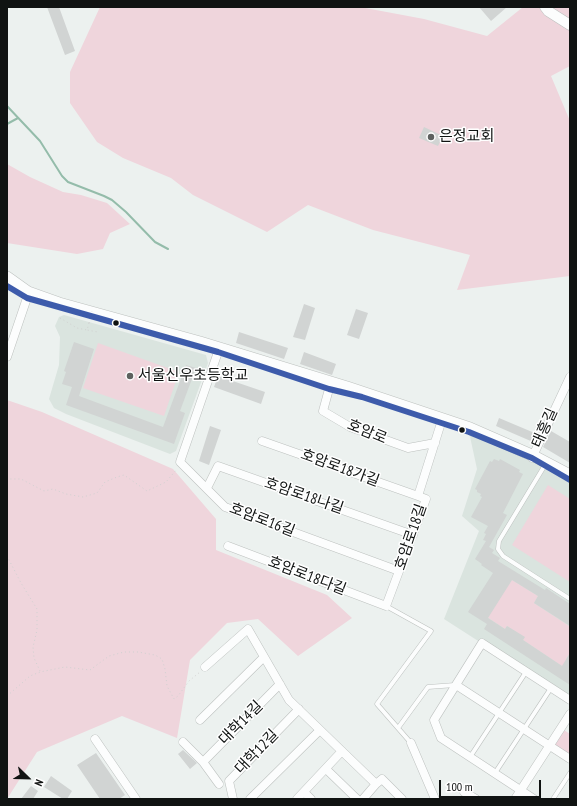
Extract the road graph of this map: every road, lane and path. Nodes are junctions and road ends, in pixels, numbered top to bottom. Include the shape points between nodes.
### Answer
1 (547, 8) edge
2 (570, 25) edge
3 (7, 277) edge
4 (7, 286) edge
5 (28, 295) junction
6 (92, 311) dead end
7 (60, 318) dead end
8 (87, 330) junction
9 (98, 332) dead end
10 (218, 352) junction
11 (7, 356) edge
12 (570, 377) edge
13 (330, 389) junction
14 (441, 423) junction
15 (262, 441) dead end
16 (435, 443) junction
17 (532, 457) junction
18 (182, 464) junction
19 (545, 465) junction
20 (570, 475) edge
21 (570, 480) edge
22 (7, 481) edge
23 (207, 488) junction
24 (418, 496) junction
25 (413, 535) junction
26 (228, 546) dead end
27 (7, 556) edge
28 (399, 572) junction
29 (570, 598) edge
30 (386, 606) junction
31 (264, 657) junction
32 (205, 667) joint
33 (526, 671) junction
34 (40, 672) junction
35 (280, 684) junction
36 (456, 685) junction
37 (552, 688) junction
38 (7, 696) edge
39 (570, 700) edge
40 (298, 709) junction
41 (500, 713) junction
42 (570, 714) edge
43 (200, 720) dead end
44 (398, 728) junction
45 (320, 730) junction
46 (525, 730) junction
47 (95, 739) dead end
48 (183, 742) dead end
49 (411, 743) joint
50 (550, 746) junction
51 (342, 751) junction
52 (470, 757) junction
53 (570, 759) edge
54 (203, 762) junction
55 (326, 769) junction
56 (495, 773) junction
57 (570, 773) edge
58 (219, 784) dead end
59 (376, 784) junction
60 (520, 790) junction
61 (304, 792) junction
62 (464, 792) dead end
63 (136, 799) edge
64 (233, 799) edge
65 (250, 799) edge
66 (297, 799) edge
67 (311, 799) edge
68 (357, 799) edge
69 (363, 799) edge
70 (402, 799) edge
71 (435, 799) edge
72 (476, 799) edge
73 (515, 799) edge
74 (534, 799) edge
75 (553, 799) edge

1 - 2 street
3 - 5 main road
4 - 5 main road, 호암로
5 - 10 main road, 호암로
5 - 11 street
5 - 17 main road via 200,342 347,387 470,428
6 - 8 path, bridge
7 - 8 path via 77,328
8 - 9 path
10 - 13 main road, 호암로
10 - 18 street via 180,462
12 - 17 street, 태흥길
13 - 14 main road, 호암로
13 - 16 street, 호암로 via 323,411 350,427 408,448
14 - 16 street, 호암로18길
14 - 17 main road, 호암로
15 - 24 street, 호암로18가길
16 - 24 street, 호암로18길
17 - 19 main road, 호암로
17 - 20 main road
18 - 22 path via 166,482 147,491 124,475 106,482 97,493 83,497 53,489 44,491 21,479
18 - 23 street, 호암로16길
19 - 21 main road, 호암로
19 - 29 lane via 498,541 498,547 503,556
23 - 25 street, 호암로18나길 via 218,466
23 - 28 street, 호암로16길 via 225,507
24 - 25 street, 호암로18길 via 426,499
25 - 28 street, 호암로18길
26 - 30 street, 호암로18다길
27 - 34 path via 37,609 37,630 33,647 34,658
28 - 30 street, 호암로18길
30 - 44 lane via 431,631 377,704
31 - 32 street via 248,629
31 - 35 street
31 - 43 street, 대학14길
32 - 34 path via 174,699 167,686 162,659 155,655 124,652 109,656 90,670 65,667
33 - 36 street via 482,643
33 - 37 street
33 - 41 lane
34 - 38 path via 30,676
35 - 40 street via 289,700
35 - 54 street, 대학14길
36 - 41 street
36 - 44 lane via 428,687
36 - 52 street via 434,720 441,738
37 - 39 street
37 - 46 lane
40 - 45 street
40 - 64 street, 대학12길 via 229,781
41 - 46 street
41 - 52 lane
42 - 50 street
44 - 49 lane
45 - 51 street
45 - 65 street
46 - 50 street
46 - 56 lane
47 - 63 street
48 - 54 street
49 - 71 street
50 - 53 street
50 - 60 street
51 - 55 street
51 - 59 street
52 - 56 street
54 - 58 street
55 - 61 street
55 - 68 street
56 - 60 street
57 - 75 lane
59 - 69 street
59 - 70 street via 382,779
60 - 73 street
60 - 74 street
61 - 66 street
61 - 67 street
62 - 72 street

